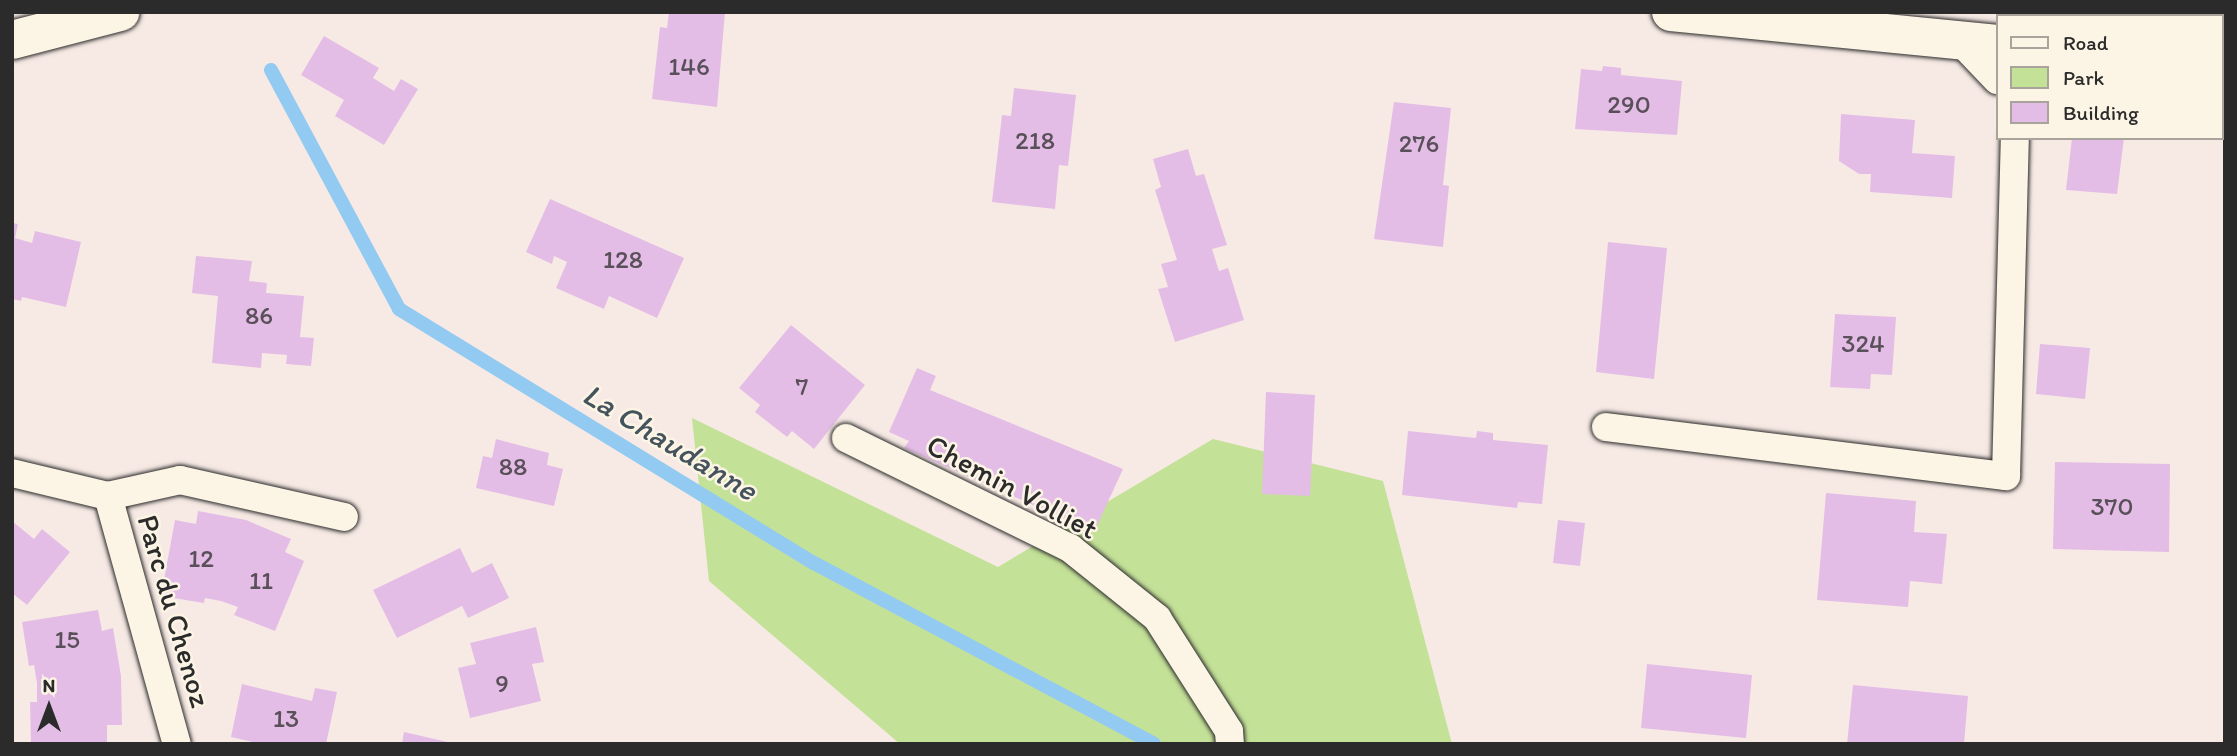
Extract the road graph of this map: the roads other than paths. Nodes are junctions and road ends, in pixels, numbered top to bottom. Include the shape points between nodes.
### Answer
1 (120, 12) edge
2 (1671, 12) edge
3 (12, 40) edge
4 (1979, 42) edge
5 (1996, 78) edge
6 (2015, 140) edge
7 (1606, 427) dead end
8 (846, 438) dead end
9 (12, 472) edge
10 (108, 496) junction
11 (344, 517) dead end
12 (177, 744) edge
13 (1230, 744) edge

1 - 3 street
2 - 4 street
4 - 5 lane
6 - 7 lane via 2006,476
8 - 13 lane, Chemin Volliet via 1070,548 1157,618 1229,731
9 - 10 lane, Parc du Chenoz
10 - 11 lane, Parc du Chenoz via 180,480
10 - 12 lane, Parc du Chenoz

